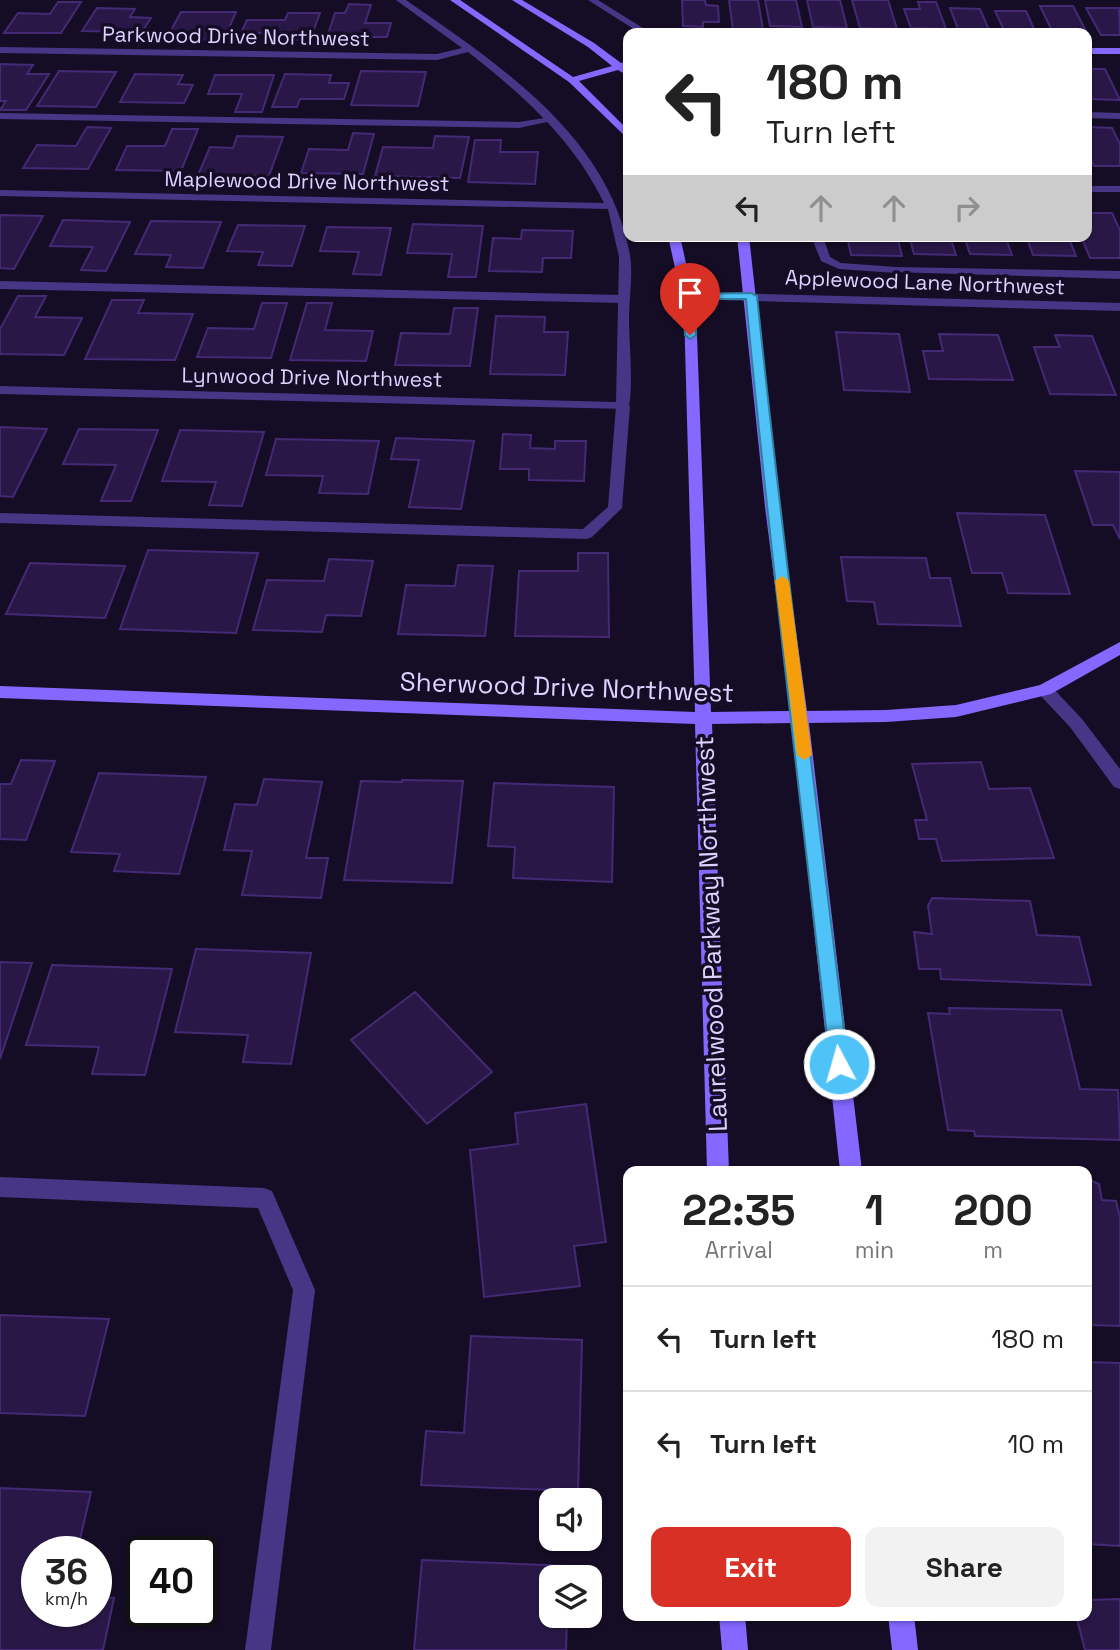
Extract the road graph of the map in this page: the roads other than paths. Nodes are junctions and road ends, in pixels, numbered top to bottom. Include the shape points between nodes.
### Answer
1 (400, 0) edge
2 (454, 0) edge
3 (516, 0) edge
4 (592, 0) edge
5 (638, 28) edge
6 (470, 49) junction
7 (0, 50) edge
8 (1092, 51) edge
9 (1120, 51) edge
10 (623, 66) edge
11 (623, 69) edge
12 (572, 80) junction
13 (1092, 115) edge
14 (0, 116) edge
15 (1120, 116) edge
16 (551, 120) junction
17 (623, 131) edge
18 (1092, 189) edge
19 (1120, 189) edge
20 (0, 193) edge
21 (613, 206) junction
22 (675, 242) edge
23 (744, 242) edge
24 (819, 242) edge
25 (1120, 275) edge
26 (0, 285) edge
27 (687, 296) junction
28 (751, 296) junction
29 (624, 299) junction
30 (1120, 307) edge
31 (0, 390) edge
32 (622, 406) junction
33 (0, 518) edge
34 (1120, 648) edge
35 (1045, 690) junction
36 (0, 692) edge
37 (704, 718) junction
38 (800, 718) junction
39 (1120, 782) edge
40 (718, 1166) edge
41 (850, 1166) edge
42 (0, 1187) edge
43 (733, 1621) edge
44 (902, 1621) edge
45 (258, 1650) edge
46 (735, 1650) edge
47 (905, 1650) edge

1 - 6 street
2 - 12 street
3 - 10 street
4 - 5 street
6 - 7 street, Parkwood Drive Northwest via 437,57
6 - 16 street via 513,82
8 - 9 street
11 - 12 street
12 - 17 street
13 - 15 street
14 - 16 street via 519,125
16 - 21 street via 584,159
18 - 19 street
20 - 21 street, Maplewood Drive Northwest
21 - 29 street via 624,252
22 - 27 street, Laurelwood Parkway Northwest
23 - 28 street
24 - 25 street via 825,259 839,266
26 - 29 street
27 - 28 street, Applewood Lane Northwest
27 - 37 street, Laurelwood Parkway Northwest
28 - 30 street, Applewood Lane Northwest
28 - 38 street
29 - 32 street
31 - 32 street, Lynwood Drive Northwest
32 - 33 street via 615,508 587,534
34 - 35 street, Sherwood Drive Northwest
35 - 38 street, Sherwood Drive Northwest via 956,711
35 - 39 street
36 - 37 street, Sherwood Drive Northwest
37 - 38 street, Sherwood Drive Northwest
37 - 40 street, Laurelwood Parkway Northwest
38 - 41 street
42 - 45 street via 264,1198 304,1290
43 - 46 street
44 - 47 street

